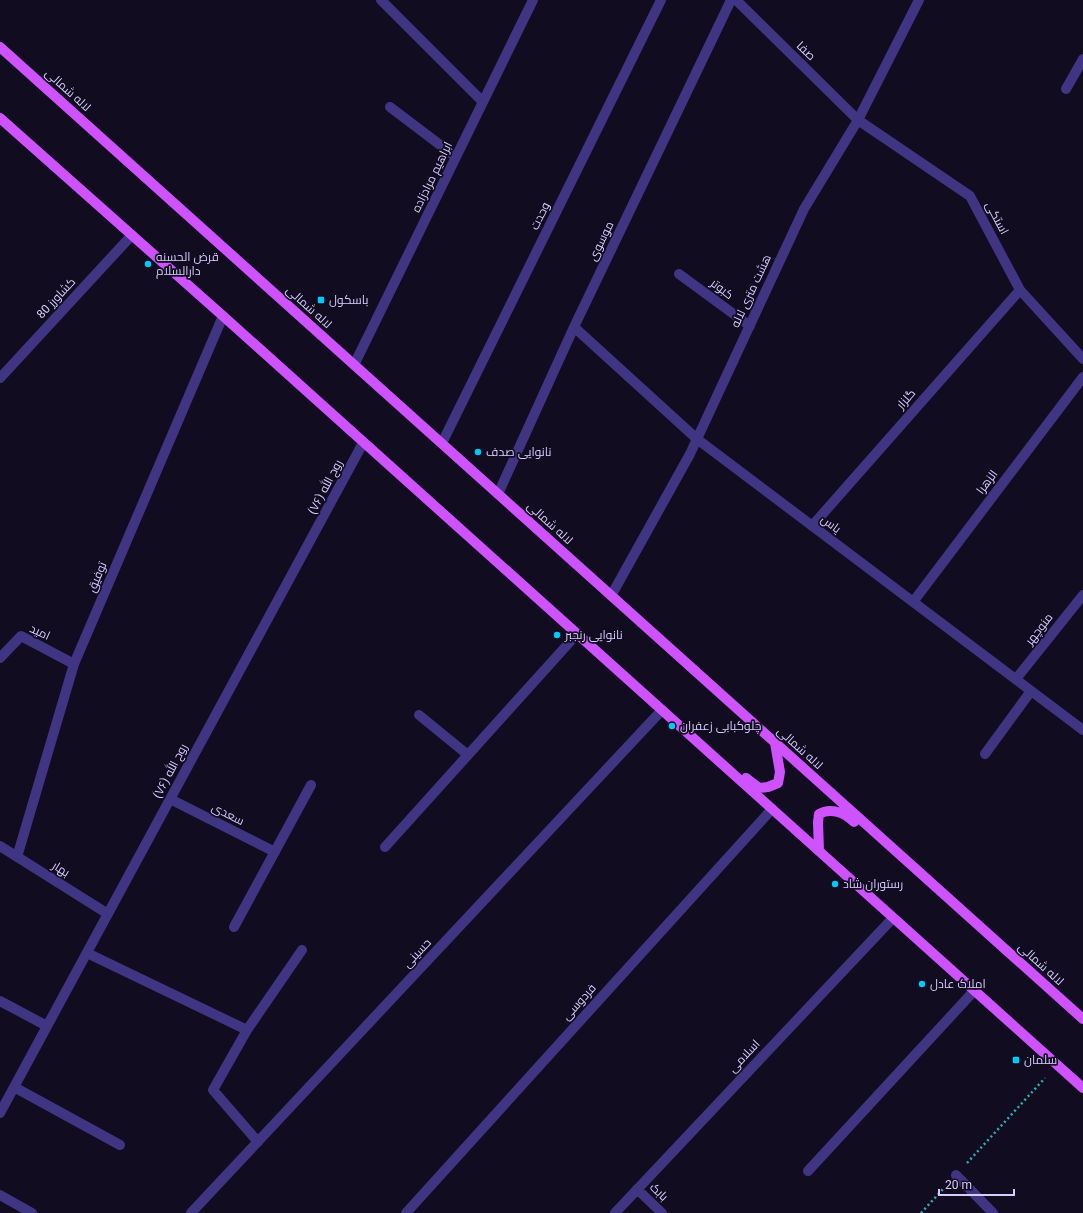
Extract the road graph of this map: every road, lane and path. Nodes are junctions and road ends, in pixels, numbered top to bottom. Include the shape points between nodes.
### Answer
1 (381, 0) edge
2 (533, 0) edge
3 (661, 0) edge
4 (731, 0) edge
5 (736, 0) edge
6 (919, 0) edge
7 (0, 47) edge
8 (1083, 59) edge
9 (1066, 89) dead end
10 (483, 102) junction
11 (390, 107) dead end
12 (0, 118) edge
13 (858, 120) junction
14 (456, 157) junction
15 (132, 235) junction
16 (680, 274) dead end
17 (1020, 290) junction
18 (223, 316) junction
19 (750, 326) junction
20 (574, 327) junction
21 (1083, 360) edge
22 (354, 365) junction
23 (0, 378) edge
24 (1083, 378) edge
25 (697, 439) junction
26 (363, 443) junction
27 (442, 443) junction
28 (498, 494) junction
29 (812, 526) junction
30 (1083, 594) edge
31 (611, 596) junction
32 (913, 602) junction
33 (576, 634) junction
34 (0, 658) edge
35 (74, 664) junction
36 (1016, 680) junction
37 (1031, 691) junction
38 (662, 710) junction
39 (419, 715) dead end
40 (1082, 727) edge
41 (775, 742) junction
42 (985, 754) dead end
43 (468, 755) junction
44 (719, 762) junction
45 (311, 785) dead end
46 (170, 799) junction
47 (772, 809) junction
48 (877, 834) junction
49 (0, 846) edge
50 (385, 847) dead end
51 (275, 852) junction
52 (819, 852) junction
53 (17, 857) junction
54 (108, 914) junction
55 (893, 918) junction
56 (234, 927) dead end
57 (302, 950) dead end
58 (87, 953) junction
59 (974, 991) junction
60 (0, 1001) edge
61 (1083, 1019) edge
62 (47, 1026) junction
63 (247, 1030) junction
64 (1057, 1065) junction
65 (14, 1087) junction
66 (1083, 1088) edge
67 (0, 1112) edge
68 (258, 1142) junction
69 (120, 1145) dead end
70 (808, 1171) dead end
71 (956, 1176) junction
72 (637, 1189) junction
73 (0, 1195) edge
74 (32, 1213) edge
75 (192, 1213) edge
76 (406, 1213) edge
77 (615, 1213) edge
78 (662, 1213) edge
79 (921, 1213) edge
80 (993, 1213) edge

1 - 10 street
2 - 10 street, ابراهیم مرادزاده
3 - 27 street, وحدت
4 - 20 street, موسوی
5 - 13 street, صفا
6 - 13 street, هشت متری لاله
7 - 22 main road, لاله شمالی
8 - 9 street
10 - 14 street, ابراهیم مرادزاده
11 - 14 street
12 - 15 main road
13 - 17 street, استکی via 970,196
13 - 19 street, هشت متری لاله via 804,209
14 - 22 street, ابراهیم مرادزاده
15 - 18 main road
15 - 23 street, کشاورز 80
16 - 19 street, کبوتر
17 - 21 street, استکی
17 - 29 street, گلزار
18 - 26 main road
18 - 35 street, توفیق
19 - 25 street, هشت متری لاله
20 - 25 street, یاس
20 - 28 street, موسوی
22 - 27 main road, لاله شمالی
24 - 32 street, الزهرا
25 - 29 street, یاس
25 - 31 street, هشت متری لاله
26 - 33 main road
26 - 46 street, روح الله (۷۶)
27 - 28 main road, لاله شمالی
28 - 31 main road, لاله شمالی
29 - 32 street, یاس
30 - 36 street, منوچهر
31 - 41 main road, لاله شمالی
32 - 36 street, یاس
33 - 38 main road
33 - 43 street
34 - 35 street, امید via 21,636
35 - 53 street, توفیق
36 - 37 street, یاس
37 - 40 street, یاس
37 - 42 street
38 - 44 main road
38 - 68 street, حسینی
39 - 43 street
41 - 44 main road via 780,772 778,783 768,787 759,788 732,767
41 - 48 main road, لاله شمالی
43 - 50 street
44 - 47 main road
45 - 51 street
46 - 51 street, سعدی
46 - 54 street, روح الله (۷۶)
47 - 52 main road
47 - 76 street, فردوسی
48 - 52 main road via 846,814 824,811 819,814 818,822
48 - 61 main road, لاله شمالی
49 - 53 street, بهار
51 - 56 street
52 - 55 main road
53 - 54 street, بهار
54 - 58 street, روح الله (۷۶)
55 - 59 main road
55 - 72 street, اسلامی
57 - 63 street
58 - 62 street, روح الله (۷۶)
58 - 63 street
59 - 64 main road
59 - 70 street
60 - 62 street
62 - 65 street, روح الله (۷۶)
63 - 68 street via 213,1090
64 - 66 main road
64 - 71 path
65 - 67 street, روح الله (۷۶)
65 - 69 street
68 - 75 street, حسینی
71 - 79 path
71 - 80 street
72 - 77 street, اسلامی
72 - 78 street, بابک
73 - 74 street

